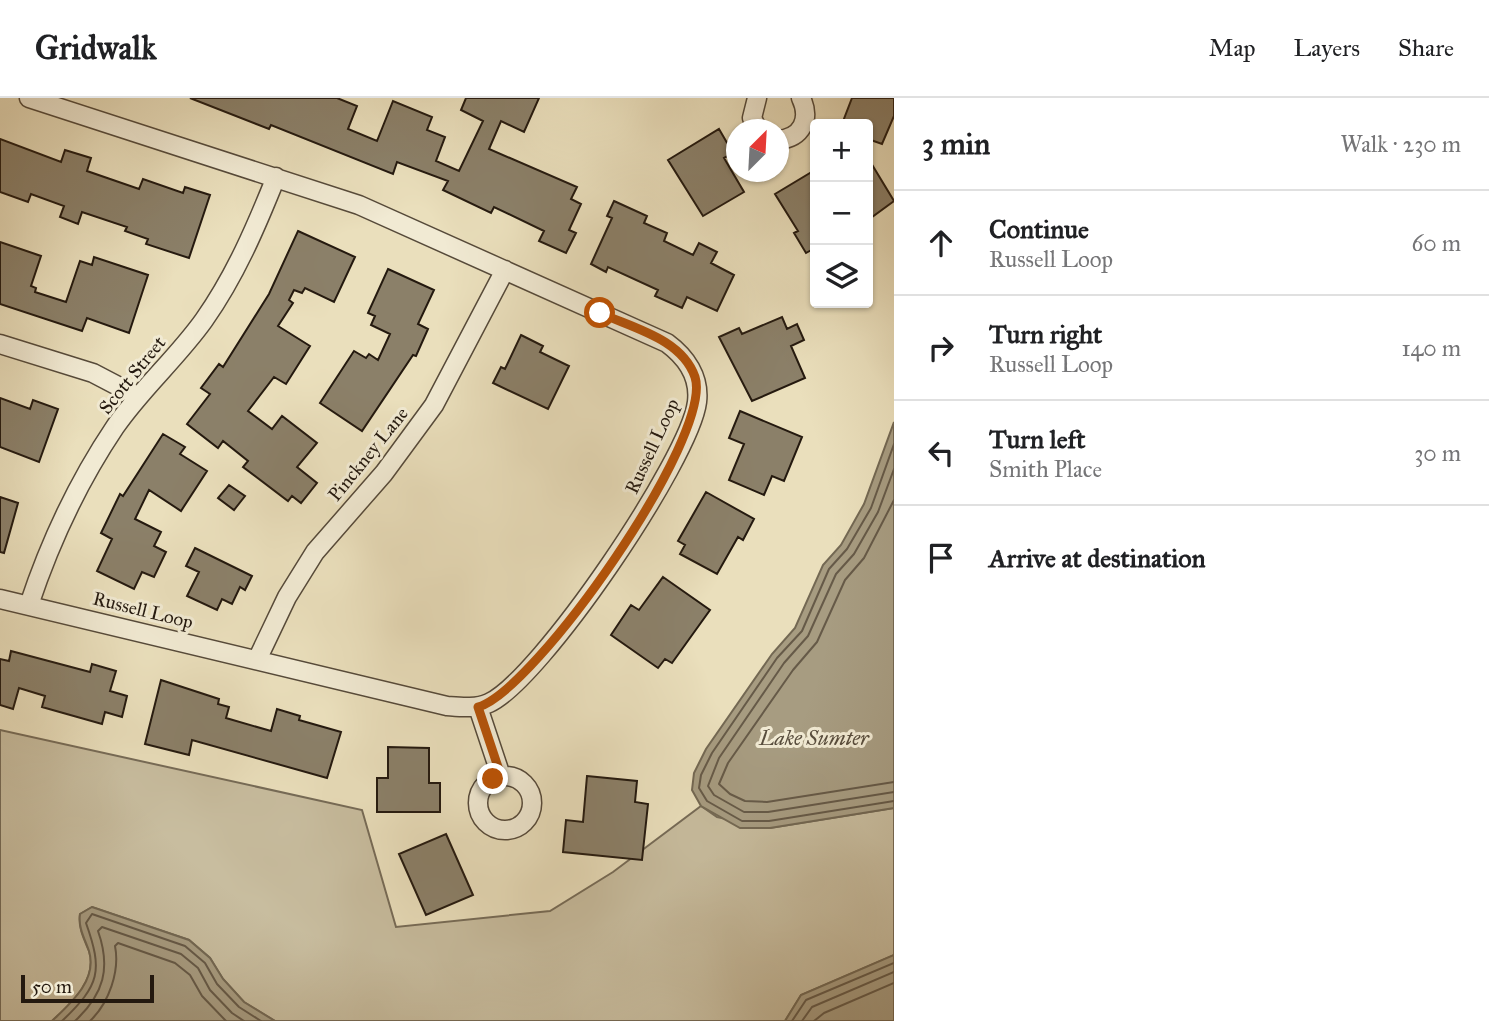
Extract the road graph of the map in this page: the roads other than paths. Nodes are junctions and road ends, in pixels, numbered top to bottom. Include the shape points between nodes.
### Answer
1 (29, 98) edge
2 (757, 98) edge
3 (802, 98) edge
4 (752, 119) edge
5 (789, 137) edge
6 (276, 177) junction
7 (505, 270) junction
8 (0, 344) edge
9 (137, 396) junction
10 (0, 599) edge
11 (29, 605) junction
12 (257, 660) junction
13 (478, 707) junction
14 (501, 776) dead end

1 - 6 street, Russell Loop
2 - 4 street
3 - 5 street via 805,123
6 - 7 street, Russell Loop via 359,205
6 - 9 street, Scott Street via 221,294 191,337
7 - 12 street, Pinckney Lane via 434,405 384,473 316,552 286,597
7 - 13 street, Russell Loop via 667,343 690,368 696,405 651,502 583,603 502,695
8 - 9 street via 93,373
9 - 11 street, Scott Street via 77,491
10 - 11 street, Russell Loop
11 - 12 street, Russell Loop
12 - 13 street, Russell Loop via 447,706
13 - 14 street

